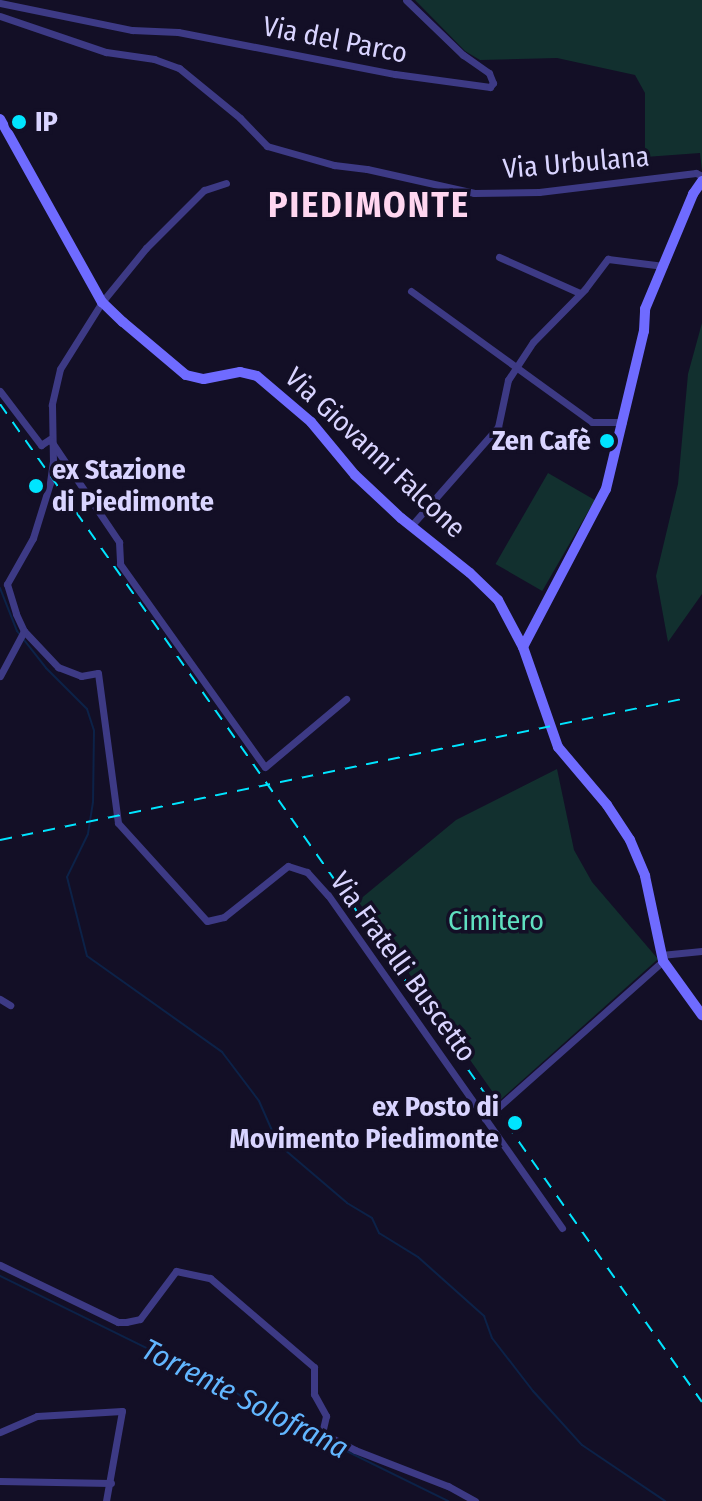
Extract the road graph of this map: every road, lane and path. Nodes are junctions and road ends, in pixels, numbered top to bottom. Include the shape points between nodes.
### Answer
1 (406, 0) edge
2 (0, 3) edge
3 (0, 16) edge
4 (0, 119) edge
5 (702, 179) edge
6 (226, 183) dead end
7 (499, 257) dead end
8 (664, 266) junction
9 (411, 291) dead end
10 (580, 293) junction
11 (102, 302) junction
12 (515, 367) junction
13 (0, 391) edge
14 (623, 422) junction
15 (50, 439) junction
16 (411, 526) junction
17 (539, 615) junction
18 (513, 625) junction
19 (21, 636) junction
20 (523, 647) junction
21 (0, 676) edge
22 (346, 699) dead end
23 (702, 951) edge
24 (662, 958) junction
25 (0, 999) edge
26 (10, 1005) dead end
27 (702, 1015) edge
28 (485, 1119) junction
29 (562, 1228) dead end
30 (0, 1265) edge
31 (0, 1432) edge
32 (0, 1481) edge
33 (111, 1483) junction
34 (106, 1501) edge
35 (475, 1501) edge

1 - 2 street, Via del Parco via 489,73 490,87 178,32 132,30
3 - 5 street, Via Urbulana via 106,52 179,68 267,146 334,165 474,193 539,192 696,173
4 - 11 main road, Via Giovanni Falcone
5 - 8 main road
6 - 11 street, Via Fratelli Buscetto via 204,190
7 - 10 street
8 - 10 street via 608,259
8 - 14 main road via 645,309
9 - 12 street
10 - 12 street
11 - 15 street, Via Fratelli Buscetto via 60,369
11 - 16 main road, Via Giovanni Falcone via 186,375 257,376 311,422 355,475
12 - 14 street via 592,422
12 - 16 street via 498,427
13 - 15 street via 41,445
14 - 17 main road via 606,489
15 - 19 street, Via Fratelli Buscetto via 50,483 33,538 7,584
15 - 22 street via 119,542 120,564 265,767
16 - 18 main road, Via Giovanni Falcone via 479,581
17 - 18 main road
17 - 20 main road
18 - 20 main road, Via Giovanni Falcone
19 - 21 street
19 - 28 street, Via Fratelli Buscetto via 58,667 81,676 98,673 118,823 207,921 224,917 288,866 307,872
20 - 24 main road, Via Giovanni Falcone via 558,747 607,805 634,848
23 - 24 street
24 - 27 main road
24 - 28 street
25 - 26 street
28 - 29 street, Via Fratelli Buscetto
30 - 35 street via 126,1322 140,1319 176,1271 210,1278 314,1367 314,1394 326,1416 322,1433
31 - 33 street via 37,1416 122,1411
32 - 33 street
33 - 34 street

